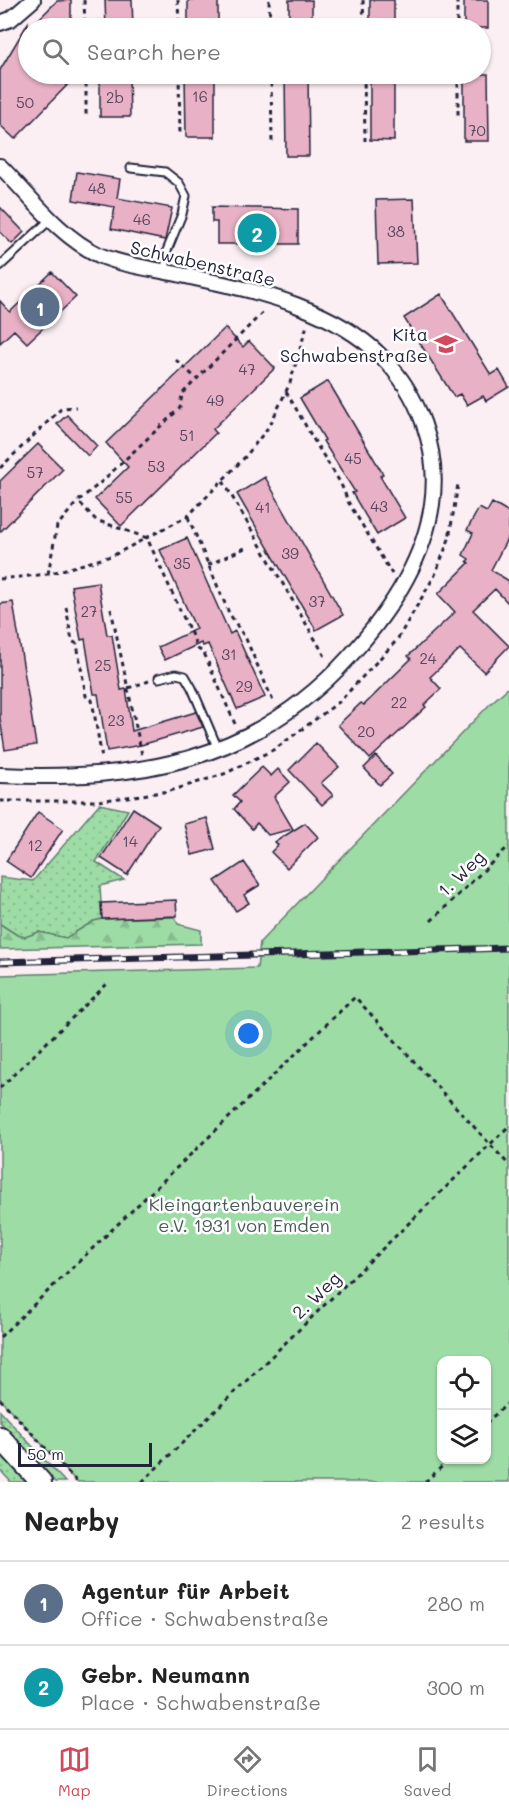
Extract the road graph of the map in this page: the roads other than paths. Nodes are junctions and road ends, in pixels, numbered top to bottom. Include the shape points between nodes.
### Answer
1 (33, 0) edge
2 (0, 23) edge
3 (0, 166) edge
4 (130, 168) dead end
5 (51, 219) junction
6 (0, 266) edge
7 (166, 272) junction
8 (159, 678) road end
9 (218, 749) junction
10 (0, 775) edge
11 (0, 1437) edge
12 (41, 1482) edge

1 - 2 street via 12,19
3 - 5 street, Schwabenstraße
4 - 7 lane via 165,172 179,183 186,196 166,253
5 - 6 lane
5 - 7 street, Schwabenstraße via 97,254
7 - 9 street, Schwabenstraße via 277,298 354,335 381,356 407,389 423,424 434,469 432,504 423,538 402,584 377,624 334,672 300,702 280,717
8 - 9 lane via 185,676
9 - 10 street, Schwabenstraße via 190,759 104,773
11 - 12 street

